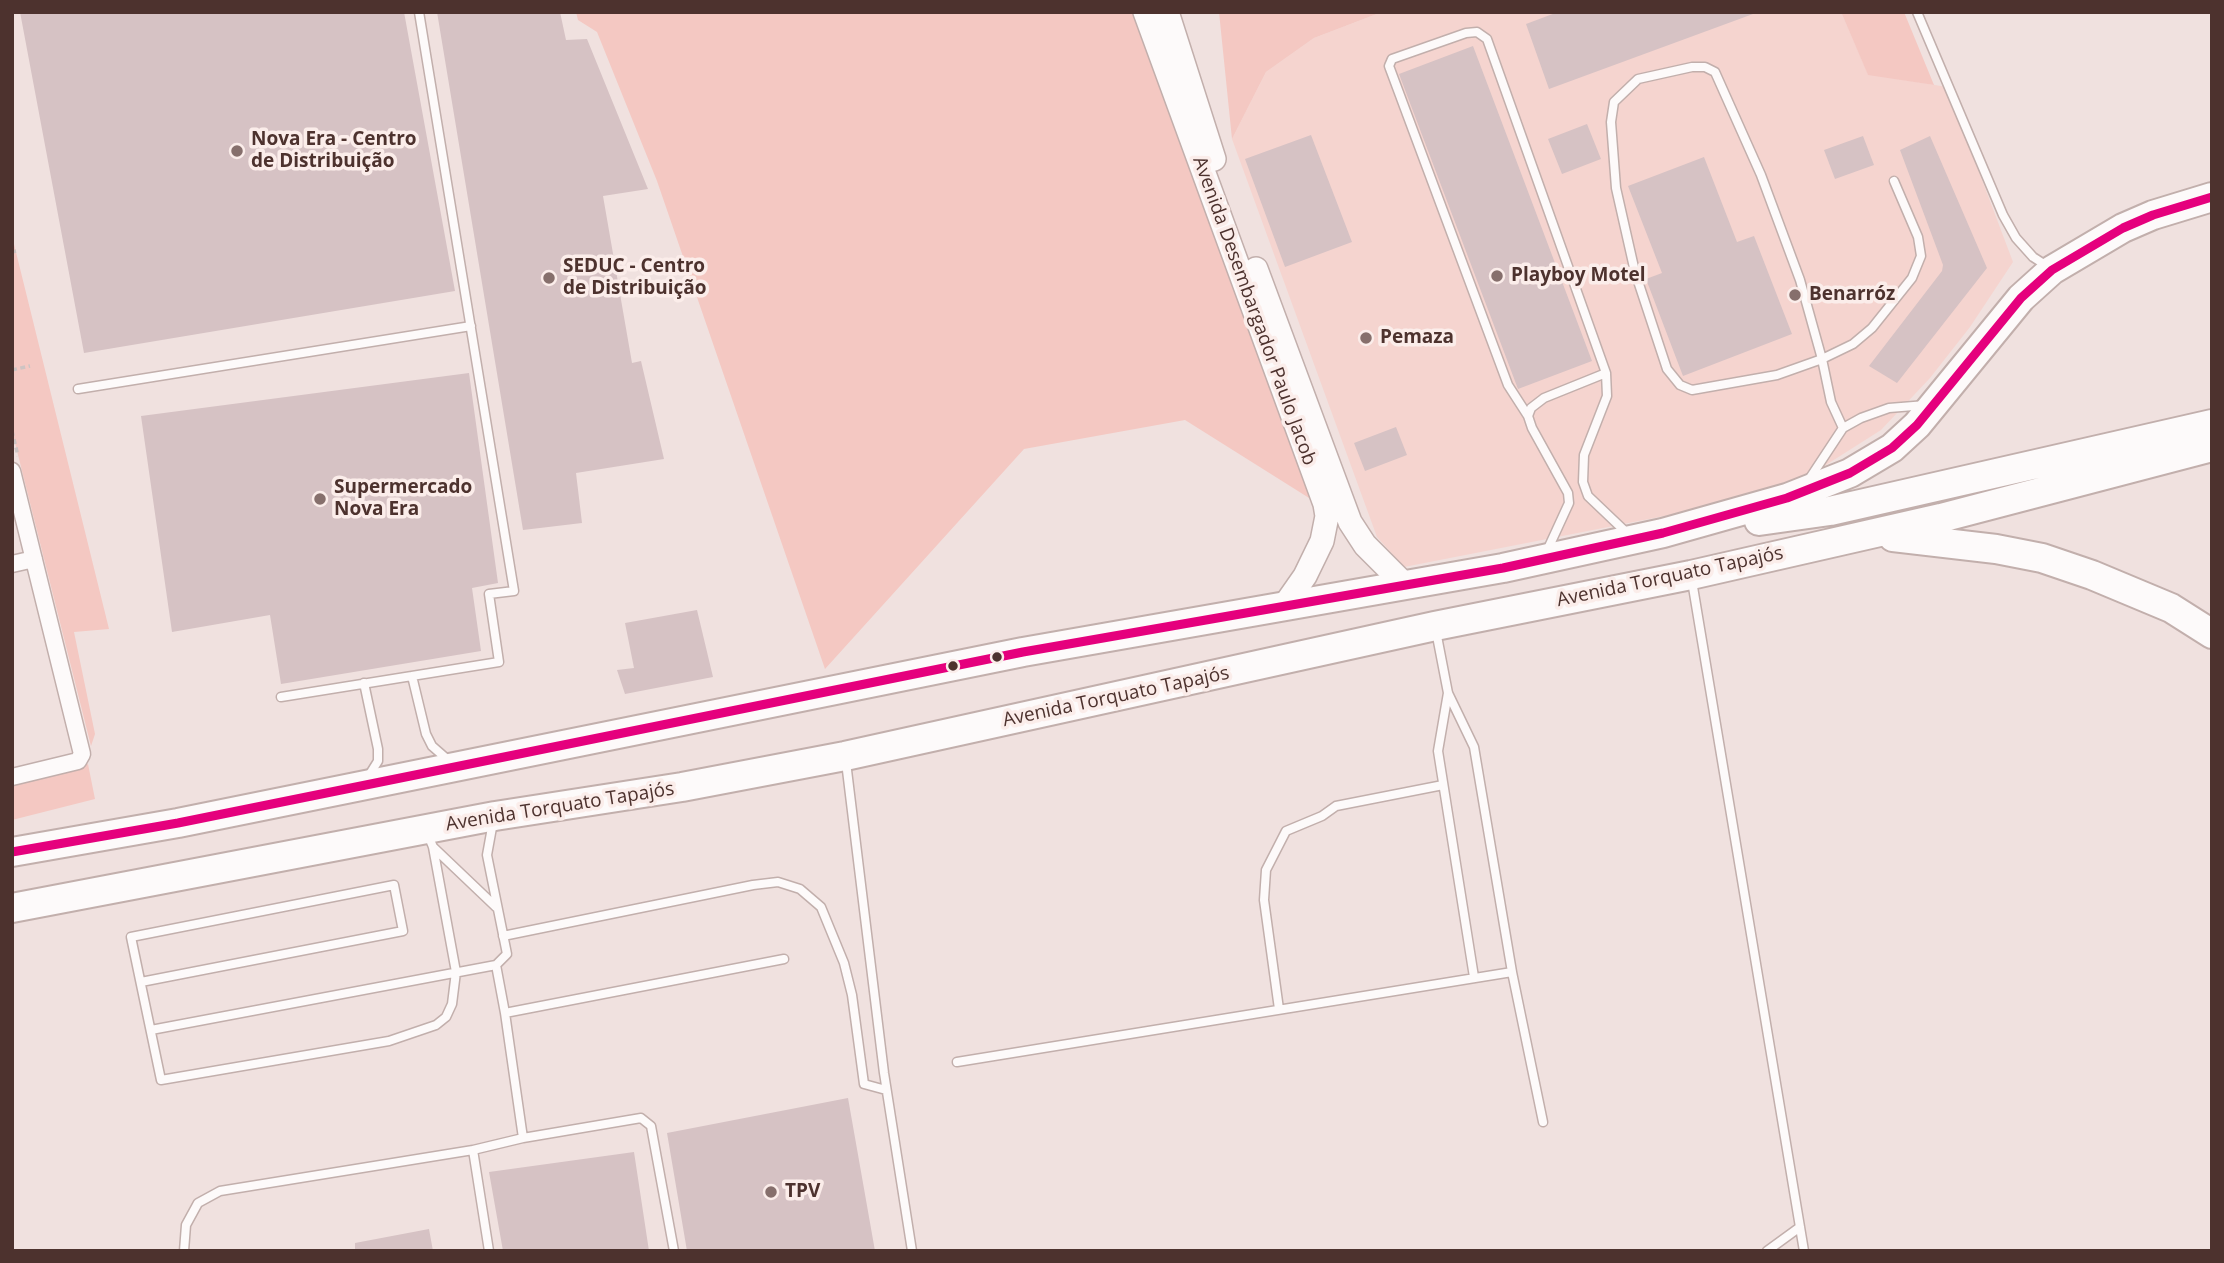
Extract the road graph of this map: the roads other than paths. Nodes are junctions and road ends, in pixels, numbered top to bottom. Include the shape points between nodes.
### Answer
1 (419, 12) edge
2 (1145, 12) edge
3 (1167, 12) edge
4 (1917, 12) edge
5 (1894, 181) dead end
6 (2212, 197) edge
7 (2052, 270) junction
8 (471, 326) junction
9 (1822, 359) junction
10 (1606, 373) junction
11 (78, 389) dead end
12 (1934, 405) junction
13 (1528, 416) junction
14 (1843, 428) junction
15 (2206, 437) edge
16 (12, 471) edge
17 (1803, 493) junction
18 (1663, 533) junction
19 (1870, 534) junction
20 (1633, 540) junction
21 (34, 559) junction
22 (1543, 559) junction
23 (12, 564) edge
24 (1690, 575) junction
25 (1405, 585) junction
26 (1284, 607) junction
27 (1435, 626) junction
28 (2212, 634) edge
29 (412, 676) junction
30 (364, 683) junction
31 (1448, 693) junction
32 (281, 697) dead end
33 (845, 756) junction
34 (460, 766) junction
35 (12, 777) edge
36 (1443, 785) junction
37 (359, 786) junction
38 (495, 816) junction
39 (429, 838) junction
40 (12, 852) edge
41 (496, 907) junction
42 (12, 908) edge
43 (503, 936) junction
44 (784, 960) dead end
45 (496, 965) junction
46 (456, 972) junction
47 (1512, 972) junction
48 (1474, 977) junction
49 (141, 982) junction
50 (1279, 1009) junction
51 (505, 1013) junction
52 (151, 1030) junction
53 (957, 1062) dead end
54 (886, 1090) junction
55 (1542, 1122) dead end
56 (523, 1138) junction
57 (473, 1150) junction
58 (1800, 1227) junction
59 (184, 1251) edge
60 (489, 1251) edge
61 (674, 1251) edge
62 (912, 1251) edge
63 (1767, 1251) edge
64 (1804, 1251) edge

1 - 8 lane
2 - 26 street, Avenida Desembargador Paulo Jacob via 1325,504 1322,541
3 - 25 street, Avenida Desembargador Paulo Jacob via 1210,147 1350,522 1365,545
4 - 7 lane via 2003,215 2016,238
5 - 9 lane via 1922,256 1912,278 1872,328 1853,344
6 - 7 highway via 2123,228
7 - 12 highway via 2021,298
8 - 11 lane
8 - 29 lane via 514,591 489,594 499,662
9 - 9 lane via 1800,280 1715,72 1692,67 1638,79 1615,102 1611,122 1616,188 1635,272 1667,369 1680,385 1692,390 1777,376
9 - 14 lane via 1831,402
10 - 13 lane via 1544,398
10 - 13 lane via 1487,39 1477,32 1466,33 1392,59 1390,75 1508,385
10 - 20 lane via 1607,396 1584,455 1583,482 1588,496
12 - 14 lane via 1889,408
12 - 17 highway via 1892,447 1850,473
13 - 22 lane via 1568,493 1569,503
14 - 17 lane
15 - 18 highway via 1830,511
15 - 19 highway, Avenida Torquato Tapajós via 1941,518
16 - 21 street
17 - 18 highway
18 - 20 highway
19 - 24 highway, Avenida Torquato Tapajós
19 - 28 highway via 2042,558 2171,608
20 - 22 highway
21 - 23 street
21 - 35 street via 82,754 78,761
22 - 25 highway
24 - 27 highway, Avenida Torquato Tapajós
24 - 58 lane
25 - 26 highway
26 - 34 highway via 1018,653
27 - 31 lane
27 - 33 highway, Avenida Torquato Tapajós
29 - 30 lane
29 - 34 lane via 432,746
30 - 32 lane
30 - 37 lane via 378,761
31 - 36 lane via 1438,751
31 - 47 lane via 1474,747
33 - 38 highway, Avenida Torquato Tapajós
33 - 54 lane
34 - 37 highway
36 - 48 lane
36 - 50 lane via 1336,806 1286,831 1266,870 1264,900
37 - 40 highway
38 - 39 highway, Avenida Torquato Tapajós
38 - 41 lane via 487,855
39 - 41 lane
39 - 42 highway, Avenida Torquato Tapajós
39 - 46 lane
41 - 43 lane
43 - 45 lane via 507,954
43 - 54 lane via 753,885 778,882 800,888 821,907 844,963 864,1084
44 - 51 lane
45 - 46 lane
45 - 51 lane
46 - 52 lane
46 - 52 lane via 446,1017 436,1026 389,1041 161,1080
47 - 48 lane
47 - 55 lane
48 - 50 lane
49 - 49 lane via 131,936 394,885 403,930
49 - 52 lane
50 - 53 lane
51 - 56 lane
54 - 62 lane
56 - 57 lane
56 - 61 lane via 641,1118 650,1126
57 - 59 lane via 220,1191 198,1203 186,1225
57 - 60 lane
58 - 63 lane
58 - 64 lane

